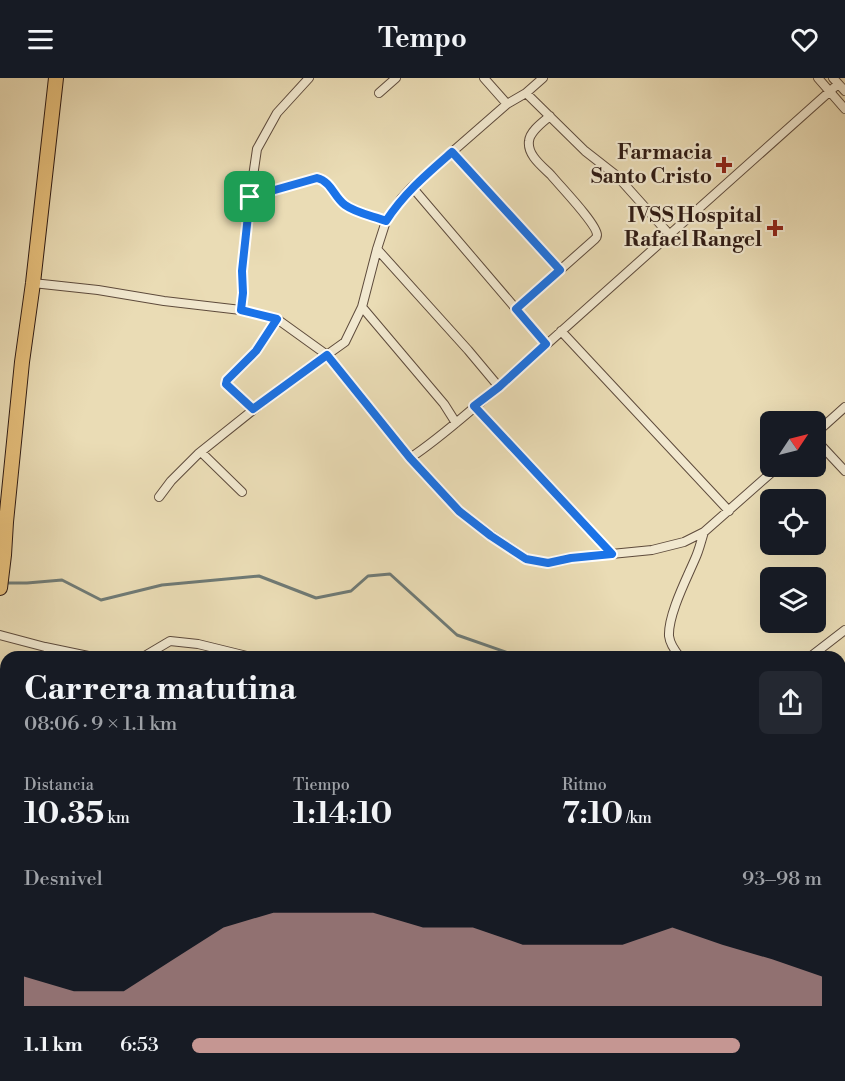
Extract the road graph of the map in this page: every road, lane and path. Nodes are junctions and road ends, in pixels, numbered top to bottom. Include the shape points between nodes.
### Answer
1 (56, 78) edge
2 (309, 78) edge
3 (396, 78) edge
4 (484, 78) edge
5 (543, 78) edge
6 (818, 78) edge
7 (836, 81) edge
8 (845, 91) edge
9 (829, 92) junction
10 (379, 93) dead end
11 (526, 93) junction
12 (507, 104) junction
13 (845, 109) edge
14 (550, 116) junction
15 (452, 152) junction
16 (412, 187) junction
17 (250, 197) junction
18 (386, 221) junction
19 (669, 234) junction
20 (377, 249) junction
21 (560, 270) junction
22 (33, 283) junction
23 (362, 307) junction
24 (516, 309) junction
25 (241, 310) junction
26 (277, 319) junction
27 (561, 331) junction
28 (546, 344) junction
29 (327, 355) junction
30 (499, 387) junction
31 (474, 406) junction
32 (845, 407) edge
33 (253, 409) junction
34 (456, 423) junction
35 (826, 424) edge
36 (826, 451) edge
37 (201, 452) junction
38 (410, 458) junction
39 (845, 471) edge
40 (767, 477) edge
41 (242, 492) dead end
42 (159, 497) dead end
43 (729, 511) junction
44 (704, 532) junction
45 (612, 554) junction
46 (0, 588) edge
47 (0, 635) edge
48 (843, 635) edge
49 (64, 651) edge
50 (153, 651) edge
51 (219, 651) edge
52 (675, 651) edge
53 (819, 651) edge

1 - 22 main road
2 - 17 street via 276,113 258,149
3 - 10 street
4 - 12 street
5 - 11 street
6 - 9 street
7 - 8 street
7 - 9 street
9 - 13 street
9 - 19 street
11 - 12 street
11 - 14 street
12 - 15 street
14 - 19 street via 617,176
14 - 21 street via 530,136 529,148 586,216 597,235
15 - 16 street
15 - 21 street
16 - 18 street
16 - 24 street
17 - 18 street via 317,178 328,183 351,209
17 - 25 street
18 - 20 street
19 - 27 street
20 - 23 street
20 - 30 street
21 - 24 street
22 - 25 street
22 - 46 main road
23 - 29 street via 345,342
23 - 34 street
24 - 28 street
25 - 26 street
26 - 29 street
26 - 33 street via 256,351 227,380 226,384
27 - 28 street
27 - 43 street
28 - 30 street
29 - 33 street
29 - 38 street
30 - 31 street
31 - 34 street
31 - 45 street
32 - 35 street
33 - 37 street
34 - 38 street
36 - 39 street
37 - 41 street
37 - 42 street
38 - 45 street via 459,511 526,559 548,563
40 - 43 street
43 - 44 street
44 - 45 street via 684,542
44 - 52 street via 670,621 669,639
47 - 49 street
48 - 53 street
50 - 51 street via 170,641

